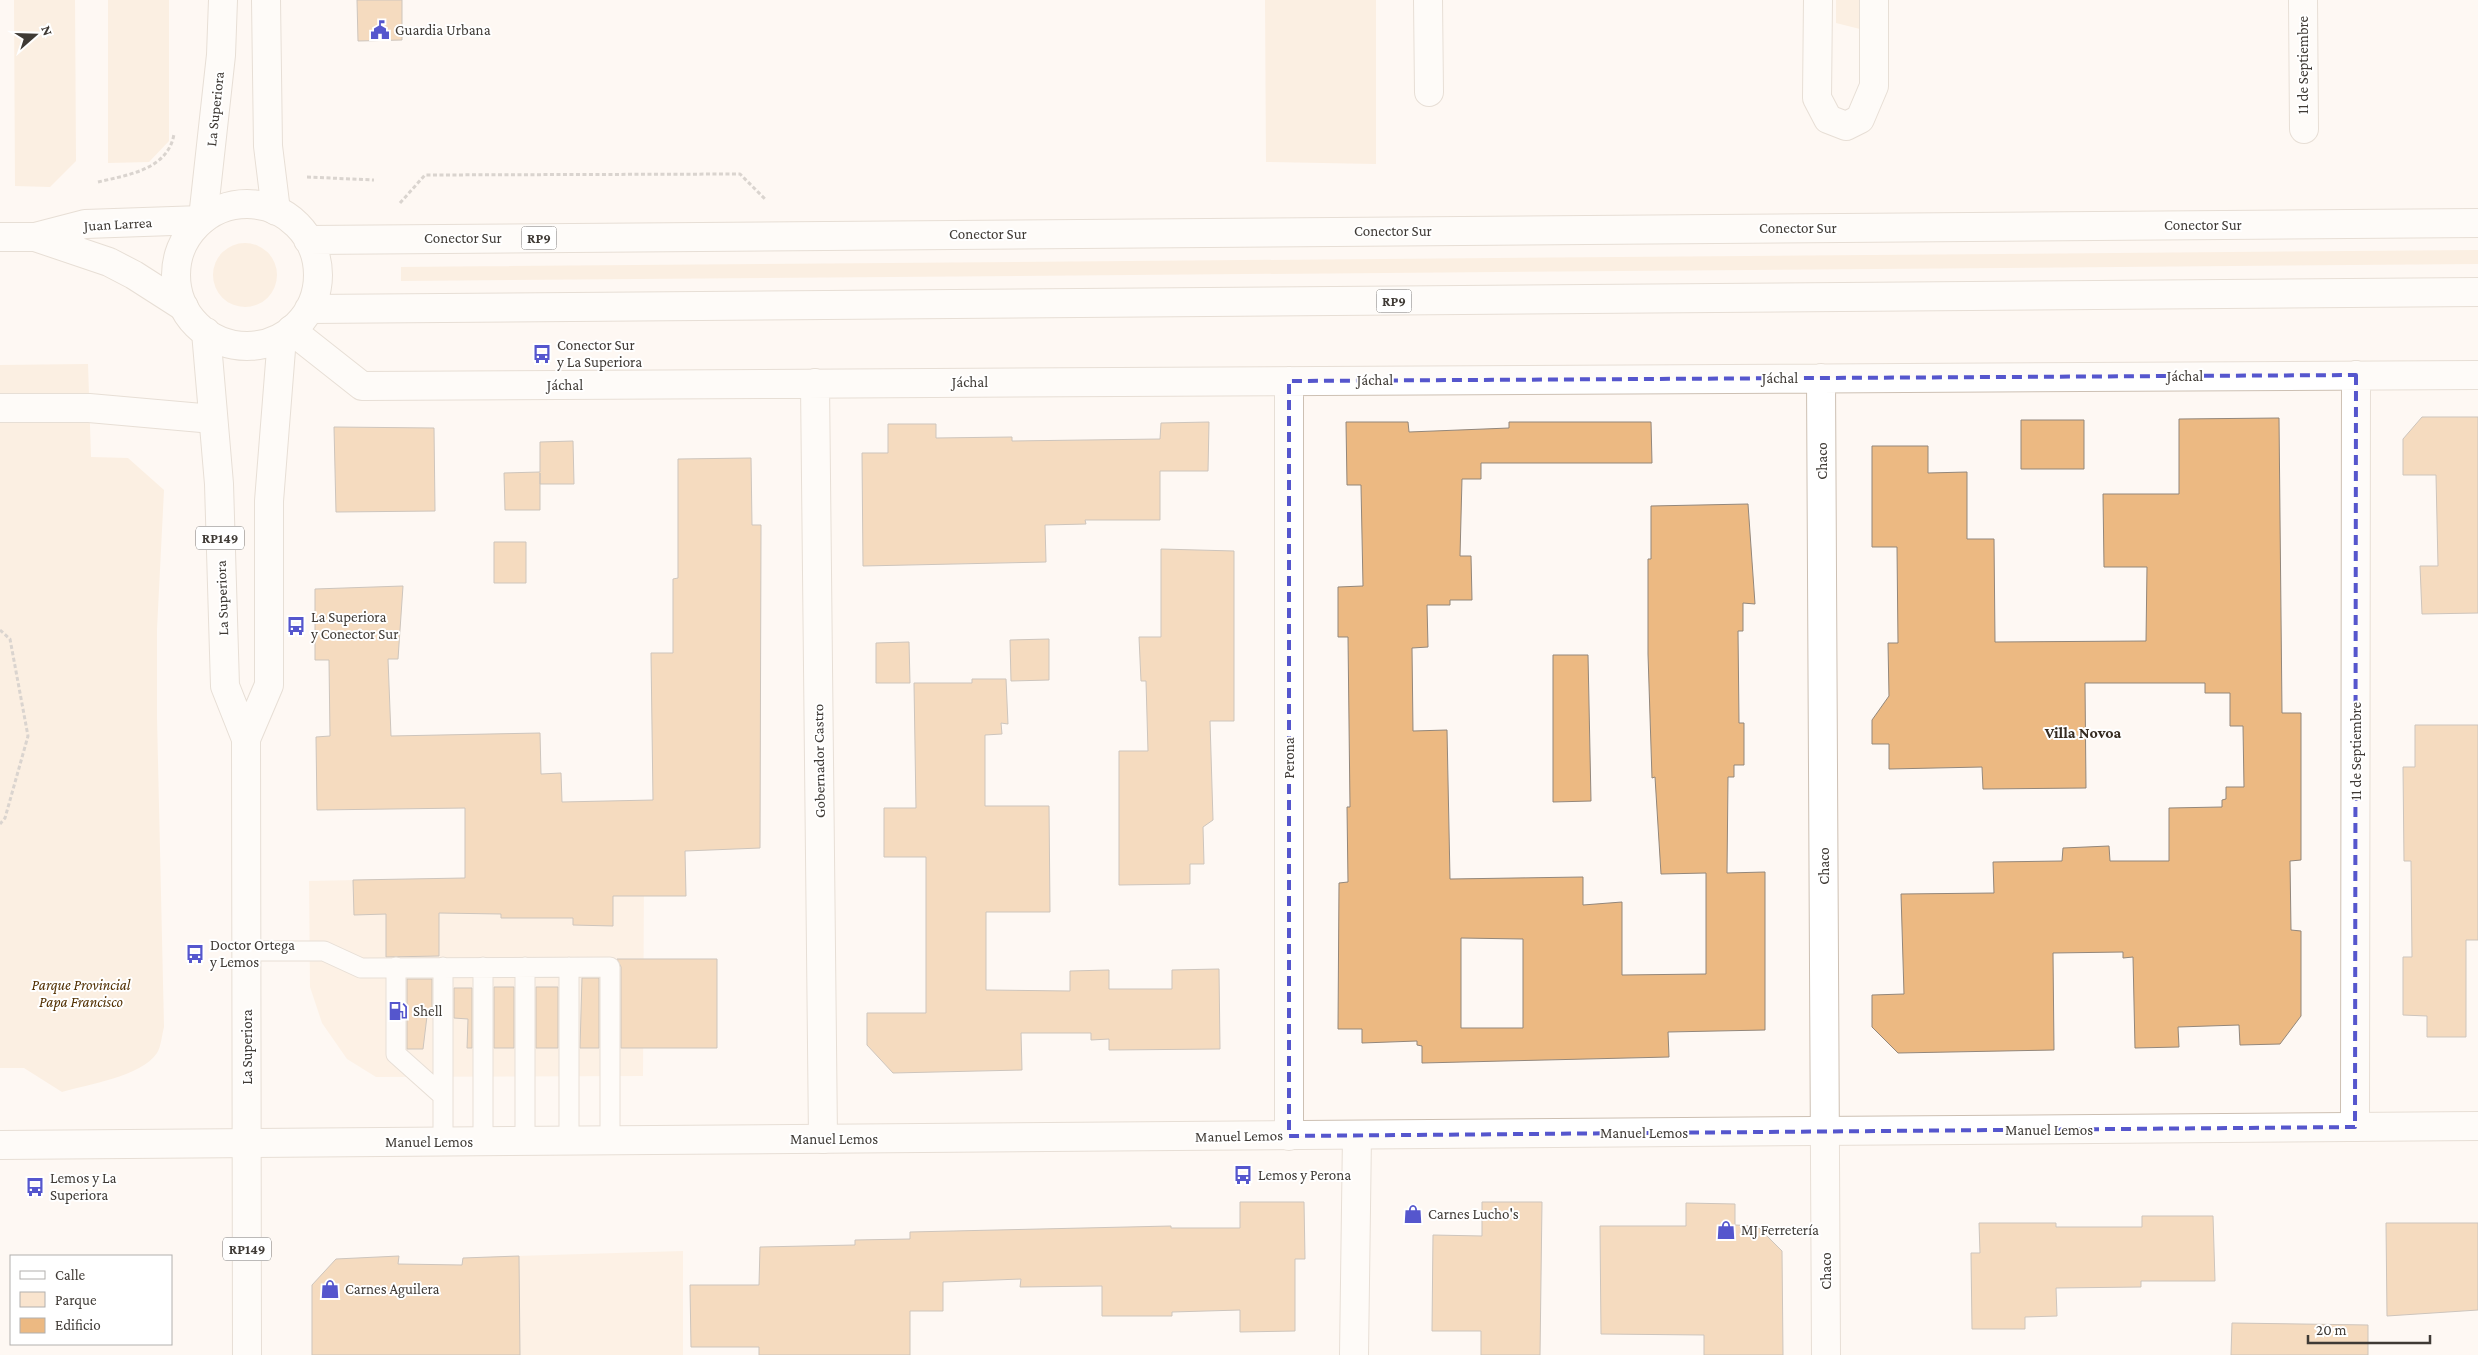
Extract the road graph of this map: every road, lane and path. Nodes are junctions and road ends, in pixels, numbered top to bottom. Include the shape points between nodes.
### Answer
1 (223, 0) edge
2 (266, 0) edge
3 (1428, 0) edge
4 (1818, 0) edge
5 (1874, 0) edge
6 (2303, 0) edge
7 (1429, 92) dead end
8 (2304, 129) dead end
9 (174, 133) dead end
10 (98, 182) dead end
11 (768, 202) dead end
12 (393, 204) dead end
13 (276, 211) junction
14 (203, 219) junction
15 (2478, 223) edge
16 (0, 237) edge
17 (35, 237) junction
18 (308, 240) junction
19 (2478, 292) edge
20 (184, 306) junction
21 (309, 309) junction
22 (206, 332) junction
23 (286, 334) junction
24 (2356, 375) junction
25 (2478, 375) edge
26 (1822, 378) junction
27 (1289, 381) junction
28 (815, 383) junction
29 (0, 408) edge
30 (213, 419) junction
31 (0, 630) edge
32 (246, 739) junction
33 (0, 824) edge
34 (247, 951) junction
35 (396, 967) junction
36 (483, 967) junction
37 (525, 967) junction
38 (569, 967) junction
39 (443, 968) junction
40 (443, 1096) junction
41 (2478, 1126) edge
42 (2356, 1127) junction
43 (1825, 1131) junction
44 (1357, 1135) junction
45 (1289, 1136) junction
46 (823, 1139) junction
47 (610, 1141) junction
48 (443, 1142) junction
49 (483, 1142) junction
50 (525, 1142) junction
51 (569, 1142) junction
52 (247, 1144) junction
53 (0, 1145) edge
54 (247, 1355) edge
55 (1354, 1355) edge
56 (1826, 1355) edge

1 - 14 street, La Superiora via 221,55
2 - 13 street via 268,146
3 - 7 street
4 - 5 street via 1817,98 1828,119 1846,126 1860,119 1874,86
6 - 8 street, 11 de Septiembre
9 - 10 path via 172,143 157,161 143,171
11 - 12 path via 740,174 425,175 399,204
13 - 14 street via 242,203 222,208
13 - 18 street via 300,227
14 - 17 street, Juan Larrea via 85,224
14 - 20 street via 188,234 179,253 176,274
15 - 18 street, Conector Sur / RP9
16 - 17 street, Juan Larrea
17 - 20 street, Juan Larrea via 109,262
18 - 21 street via 317,265 317,287
19 - 21 street, RP9
20 - 22 street via 187,314
21 - 23 street via 299,324
22 - 23 street via 220,341 241,346 262,345
22 - 30 street, La Superiora / RP149
23 - 28 street, Jáchal via 362,386
23 - 32 street, La Superiora / RP149 via 269,501 269,685
24 - 25 street, Jáchal
24 - 26 street, Jáchal
24 - 42 street, 11 de Septiembre
26 - 27 street, Jáchal
26 - 43 street, Chaco
27 - 28 street, Jáchal
27 - 45 street, Perona
28 - 46 street, Gobernador Castro
29 - 30 street via 89,408
30 - 32 street, La Superiora / RP149 via 219,484 225,686
31 - 33 path via 10,640 28,736 5,818
32 - 34 street, La Superiora / RP149
34 - 35 lane via 324,951 361,968
34 - 52 street, La Superiora / RP149
35 - 39 lane
35 - 40 lane via 396,1054
36 - 37 lane
36 - 39 lane
36 - 49 lane
37 - 38 lane
37 - 50 lane
38 - 47 lane via 610,967
38 - 51 lane
39 - 40 lane
40 - 48 lane
41 - 42 street, Manuel Lemos
42 - 43 street, Manuel Lemos
43 - 44 street, Manuel Lemos
43 - 56 street, Chaco
44 - 45 street, Manuel Lemos
44 - 55 street
45 - 46 street, Manuel Lemos
46 - 47 street, Manuel Lemos
47 - 51 street, Manuel Lemos
48 - 49 street, Manuel Lemos
48 - 52 street, Manuel Lemos
49 - 50 street, Manuel Lemos
50 - 51 street, Manuel Lemos
52 - 53 street, Manuel Lemos
52 - 54 street, La Superiora / RP149

